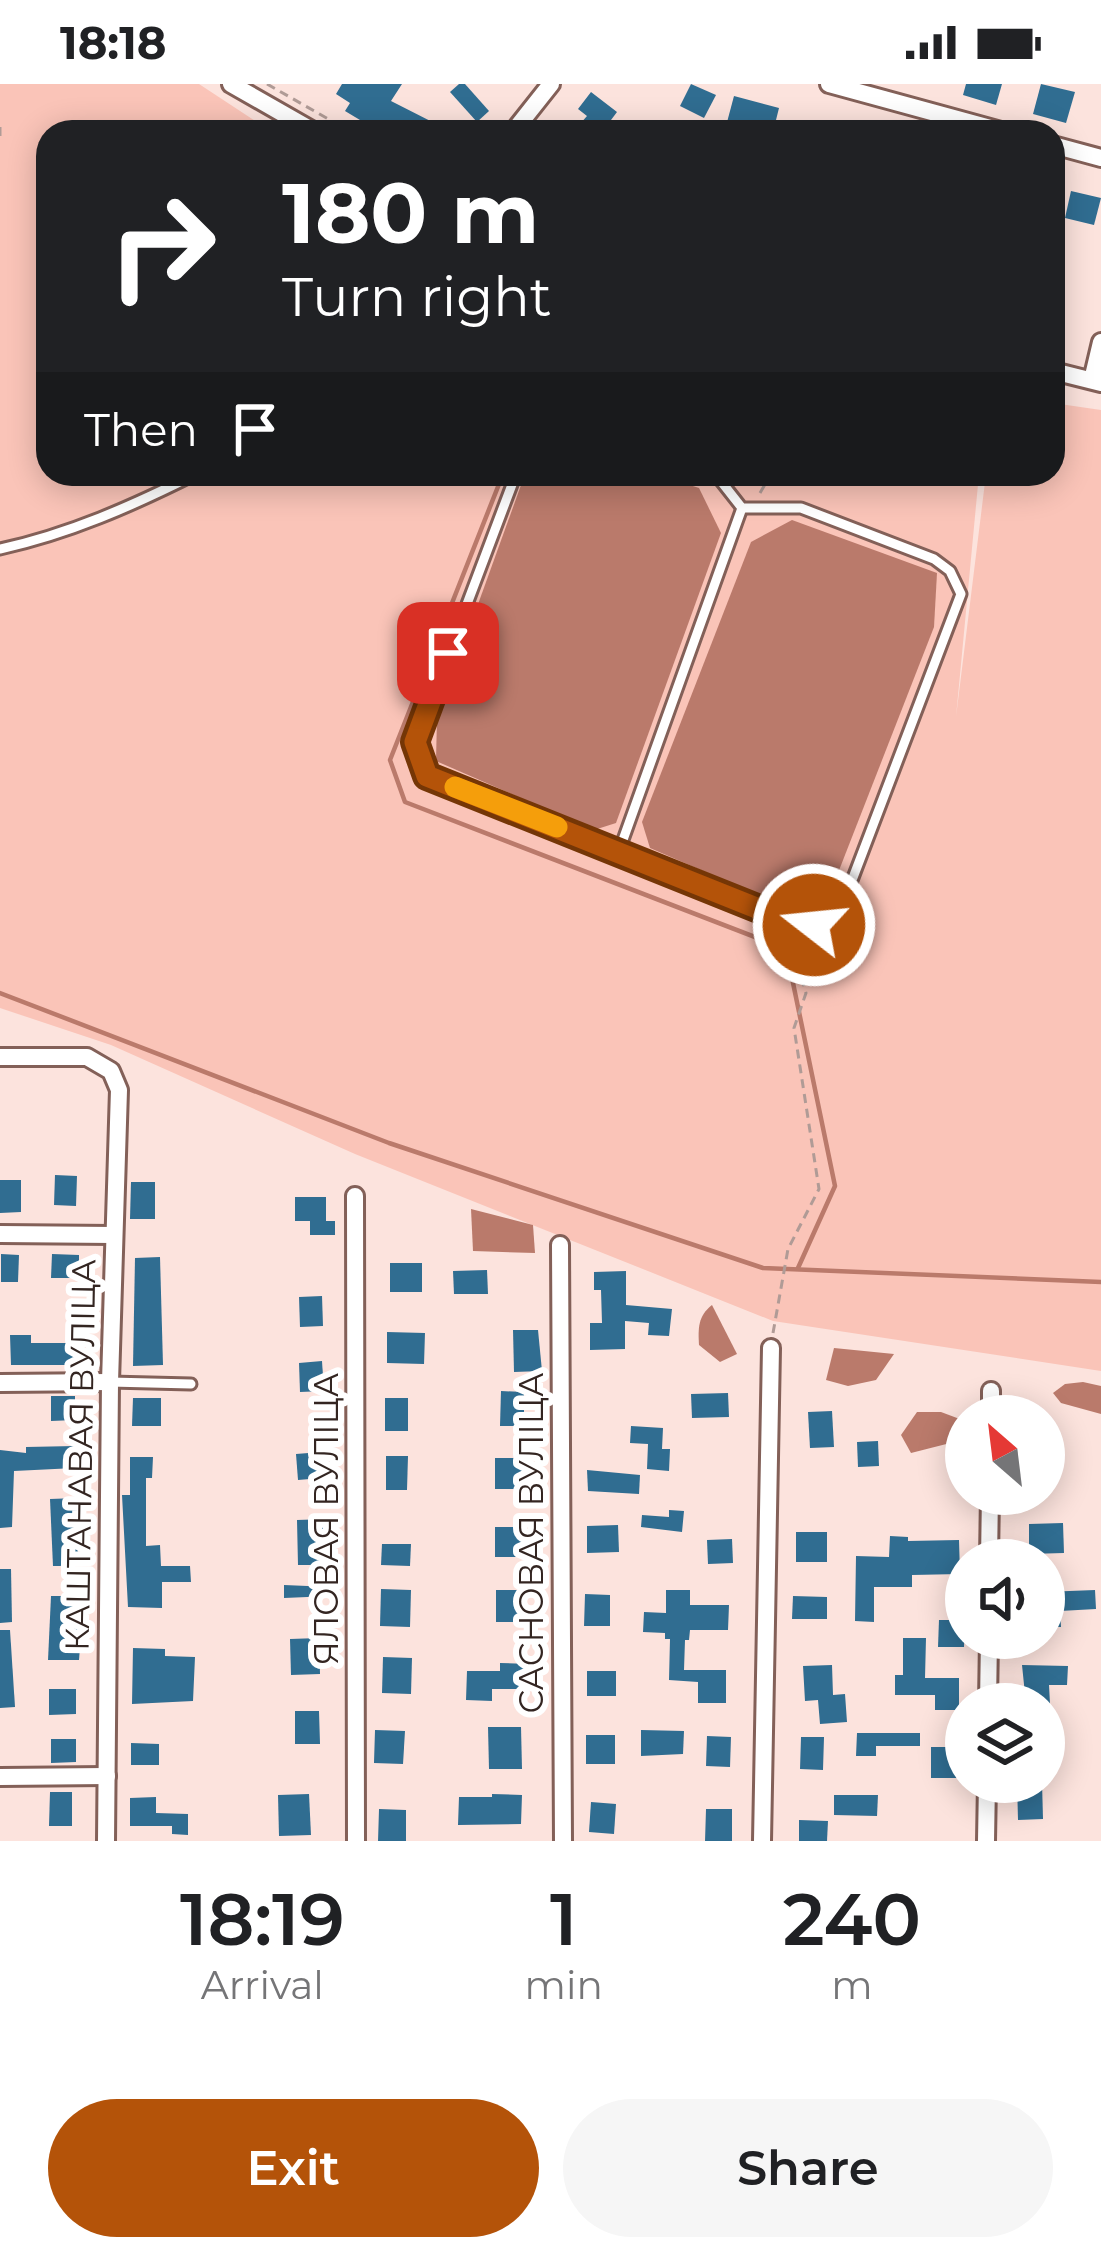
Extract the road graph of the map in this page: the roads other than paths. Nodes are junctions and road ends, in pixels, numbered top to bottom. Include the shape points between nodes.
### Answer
1 (231, 84) edge
2 (550, 84) edge
3 (829, 84) edge
4 (294, 120) edge
5 (522, 120) edge
6 (961, 120) edge
7 (1065, 148) edge
8 (1101, 158) edge
9 (1101, 342) edge
10 (1065, 374) edge
11 (1096, 382) edge
12 (172, 486) edge
13 (511, 486) edge
14 (726, 486) edge
15 (746, 508) junction
16 (0, 549) edge
17 (620, 851) junction
18 (0, 1057) edge
19 (355, 1196) dead end
20 (0, 1234) edge
21 (113, 1235) junction
22 (560, 1245) dead end
23 (771, 1348) road end
24 (110, 1382) junction
25 (0, 1383) edge
26 (191, 1384) dead end
27 (991, 1390) dead end
28 (991, 1395) edge
29 (107, 1776) junction
30 (0, 1777) edge
31 (987, 1803) edge
32 (106, 1841) edge
33 (356, 1841) edge
34 (563, 1841) edge
35 (762, 1841) edge
36 (986, 1841) edge

1 - 4 street
2 - 5 street
3 - 6 street
7 - 8 street
9 - 11 street
10 - 11 street
12 - 16 lane via 124,510
13 - 17 lane via 415,742 427,776
14 - 15 lane
15 - 17 lane
15 - 17 lane via 801,508 934,559 961,594 843,904 814,925 784,919
18 - 21 street, КАШТАНАВАЯ ВУЛІЦА via 87,1057 112,1071 119,1090
19 - 33 street, ЯЛОВАЯ ВУЛІЦА
20 - 21 street
21 - 24 street, КАШТАНАВАЯ ВУЛІЦА
22 - 34 street, САСНОВАЯ ВУЛІЦА
23 - 35 street
24 - 25 street
24 - 26 lane
24 - 29 street, КАШТАНАВАЯ ВУЛІЦА
27 - 28 street
29 - 30 street
29 - 32 street, КАШТАНАВАЯ ВУЛІЦА
31 - 36 street

